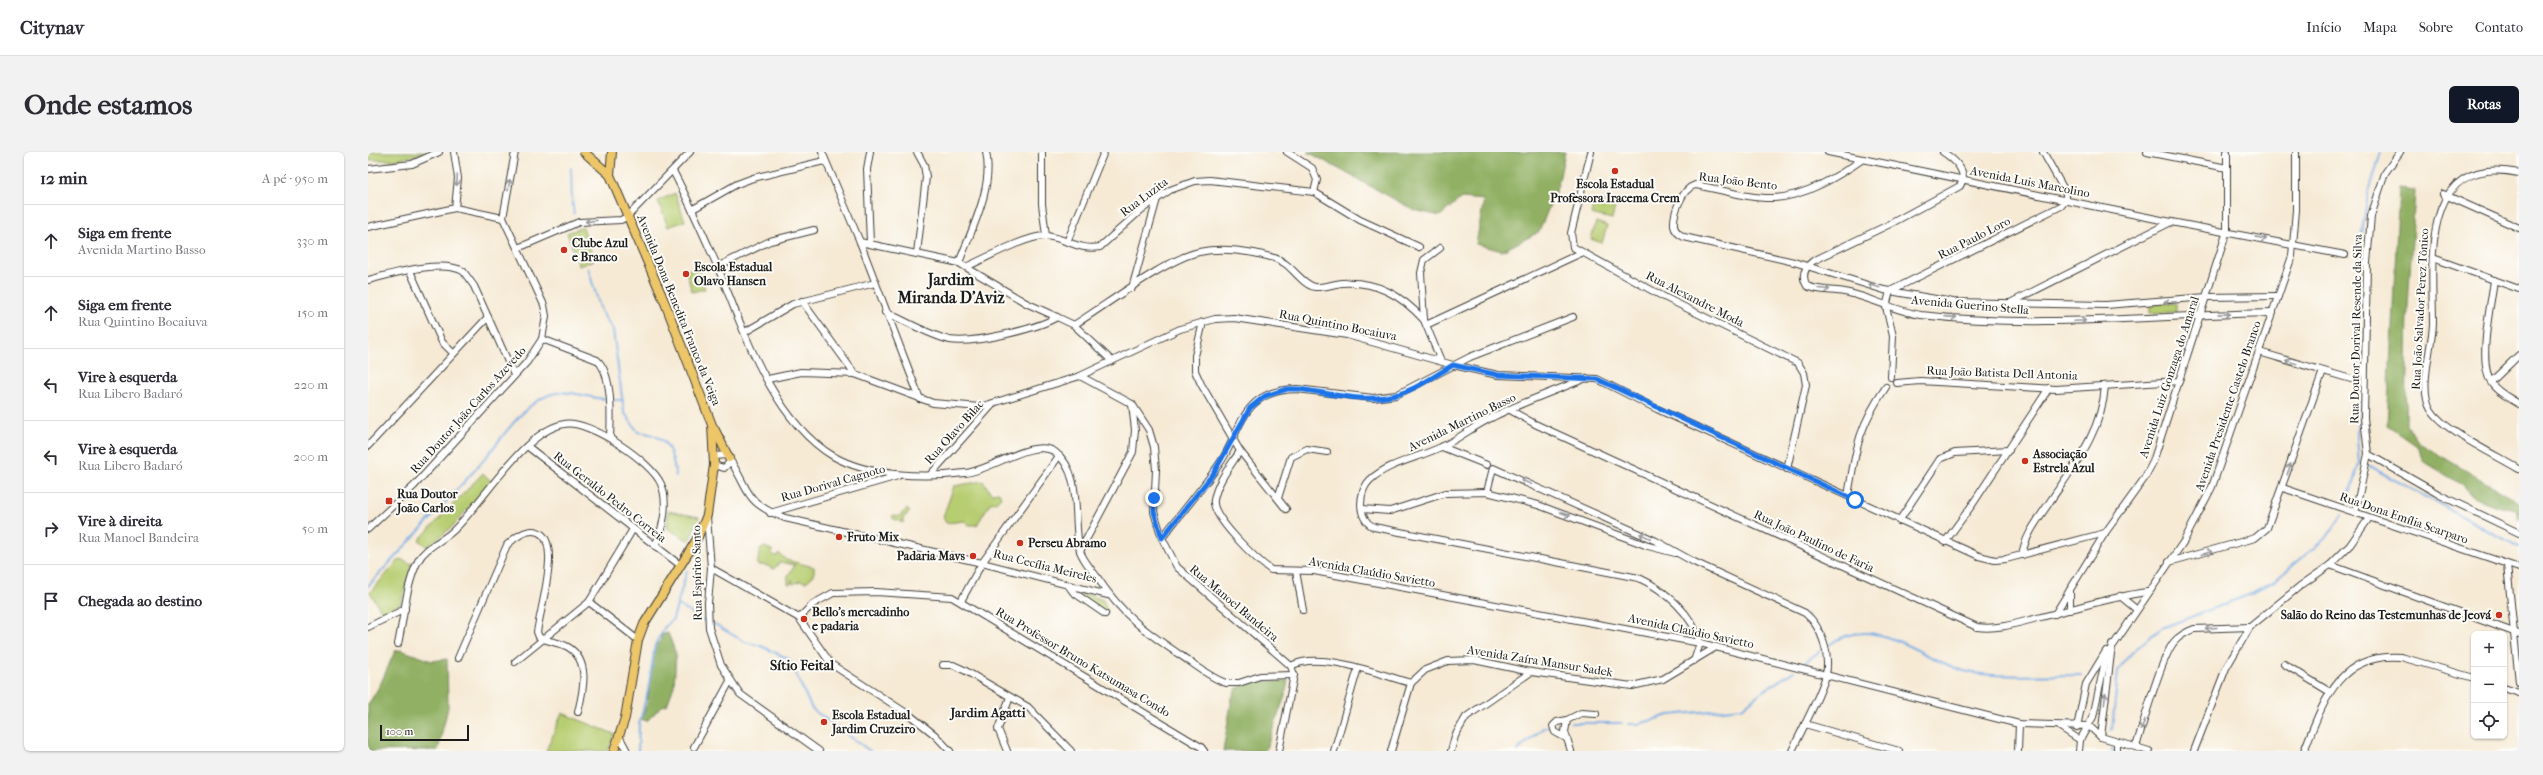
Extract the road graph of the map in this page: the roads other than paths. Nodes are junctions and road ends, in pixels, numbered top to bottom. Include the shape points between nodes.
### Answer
1 (439, 152) edge
2 (454, 152) edge
3 (515, 152) edge
4 (584, 152) edge
5 (612, 152) edge
6 (690, 152) edge
7 (822, 152) edge
8 (870, 152) edge
9 (917, 152) edge
10 (986, 152) edge
11 (1042, 152) edge
12 (1104, 152) edge
13 (1287, 152) edge
14 (1591, 152) edge
15 (1828, 152) edge
16 (1943, 152) edge
17 (2043, 152) edge
18 (2147, 152) edge
19 (2227, 152) edge
20 (2296, 152) edge
21 (2400, 152) edge
22 (1863, 159) junction
23 (824, 161) junction
24 (2483, 164) dead end
25 (2227, 168) junction
26 (368, 169) edge
27 (673, 171) junction
28 (2519, 173) edge
29 (2458, 174) dead end
30 (610, 175) junction
31 (1964, 180) junction
32 (1314, 192) junction
33 (2443, 194) junction
34 (1157, 199) junction
35 (2066, 200) junction
36 (455, 208) junction
37 (693, 209) junction
38 (628, 216) junction
39 (503, 218) junction
40 (2171, 222) junction
41 (368, 227) edge
42 (2519, 228) edge
43 (814, 230) dead end
44 (2227, 231) junction
45 (1046, 236) junction
46 (860, 242) junction
47 (1067, 242) junction
48 (870, 243) junction
49 (2294, 245) junction
50 (1419, 247) dead end
51 (518, 248) junction
52 (1440, 248) dead end
53 (917, 253) junction
54 (1581, 253) junction
55 (2345, 255) dead end
56 (2432, 258) junction
57 (959, 263) junction
58 (1807, 266) junction
59 (717, 267) junction
60 (966, 267) junction
61 (410, 271) junction
62 (368, 280) edge
63 (2494, 280) junction
64 (874, 283) junction
65 (1132, 288) junction
66 (2519, 289) edge
67 (1890, 291) junction
68 (2278, 296) junction
69 (2207, 297) junction
70 (802, 301) junction
71 (2008, 304) junction
72 (1886, 307) junction
73 (885, 312) junction
74 (2273, 313) junction
75 (2201, 314) junction
76 (488, 317) junction
77 (1057, 317) junction
78 (1573, 317) dead end
79 (1203, 322) junction
80 (1425, 322) junction
81 (1074, 325) junction
82 (745, 332) junction
83 (542, 339) junction
84 (2259, 352) junction
85 (453, 353) junction
86 (2519, 355) edge
87 (1441, 360) junction
88 (1112, 361) junction
89 (1453, 365) junction
90 (2323, 371) junction
91 (855, 374) junction
92 (514, 375) junction
93 (1080, 376) junction
94 (1589, 377) junction
95 (1891, 377) junction
96 (768, 379) junction
97 (2351, 379) dead end
98 (2179, 382) junction
99 (2490, 382) junction
100 (1897, 383) junction
101 (2105, 386) junction
102 (1886, 387) junction
103 (2049, 388) junction
104 (920, 399) junction
105 (993, 404) junction
106 (1132, 404) junction
107 (2519, 404) edge
108 (1510, 410) junction
109 (712, 425) junction
110 (610, 438) junction
111 (1233, 440) junction
112 (368, 446) edge
113 (527, 446) junction
114 (1442, 447) junction
115 (2009, 450) junction
116 (1240, 451) junction
117 (1327, 452) dead end
118 (2368, 454) junction
119 (714, 456) junction
120 (1058, 456) junction
121 (729, 459) junction
122 (714, 465) junction
123 (1490, 466) junction
124 (726, 468) junction
125 (1787, 469) junction
126 (2519, 469) edge
127 (931, 474) junction
128 (737, 475) junction
129 (902, 475) junction
130 (2283, 488) junction
131 (1487, 492) junction
132 (1848, 496) junction
133 (1278, 498) junction
134 (1286, 509) dead end
135 (1362, 509) junction
136 (770, 513) junction
137 (2355, 513) junction
138 (707, 515) junction
139 (2369, 518) junction
140 (1899, 520) junction
141 (368, 529) edge
142 (634, 529) junction
143 (2105, 533) junction
144 (2519, 533) edge
145 (1162, 538) junction
146 (1945, 542) junction
147 (655, 546) junction
148 (1080, 551) junction
149 (1679, 554) junction
150 (2022, 555) junction
151 (2169, 562) junction
152 (982, 563) junction
153 (2330, 565) junction
154 (2507, 565) junction
155 (680, 566) junction
156 (711, 568) junction
157 (2519, 568) edge
158 (1296, 571) junction
159 (1068, 586) junction
160 (2070, 588) junction
161 (2148, 592) junction
162 (1108, 595) junction
163 (2120, 596) junction
164 (961, 601) junction
165 (589, 602) junction
166 (405, 609) junction
167 (2136, 609) junction
168 (1303, 610) dead end
169 (2070, 610) junction
170 (1104, 614) dead end
171 (2055, 614) junction
172 (799, 618) junction
173 (368, 627) edge
174 (2250, 627) junction
175 (2517, 633) edge
176 (543, 639) junction
177 (638, 640) junction
178 (1700, 643) junction
179 (398, 644) dead end
180 (2112, 644) junction
181 (1716, 647) junction
182 (458, 658) dead end
183 (1694, 661) junction
184 (515, 662) dead end
185 (2284, 664) dead end
186 (942, 665) dead end
187 (1291, 666) junction
188 (1358, 668) junction
189 (1531, 672) junction
190 (1826, 674) junction
191 (1294, 675) junction
192 (2471, 677) edge
193 (730, 681) junction
194 (2519, 682) edge
195 (1411, 683) junction
196 (2507, 689) edge
197 (2330, 692) junction
198 (2519, 693) edge
199 (1010, 697) junction
200 (578, 712) dead end
201 (1596, 714) dead end
202 (1567, 720) junction
203 (1805, 724) junction
204 (2019, 724) junction
205 (2077, 726) junction
206 (2089, 726) junction
207 (2060, 727) junction
208 (619, 736) junction
209 (2101, 737) junction
210 (1566, 738) junction
211 (2080, 740) junction
212 (2117, 742) junction
213 (694, 747) dead end
214 (2136, 747) junction
215 (614, 751) edge
216 (627, 751) edge
217 (819, 751) edge
218 (950, 751) edge
219 (1007, 751) edge
220 (1071, 751) edge
221 (1204, 751) edge
222 (1279, 751) edge
223 (1334, 751) edge
224 (1391, 751) edge
225 (1451, 751) edge
226 (1571, 751) edge
227 (1792, 751) edge
228 (1899, 751) edge
229 (2018, 751) edge
230 (2079, 751) edge
231 (2117, 751) edge
232 (2149, 751) edge
233 (2194, 751) edge
234 (2304, 751) edge

1 - 26 street via 412,164
2 -> 36 street via 458,178
39 -> 3 street
4 - 30 main road
5 - 30 main road
6 - 27 street
7 - 23 street
8 - 48 street via 867,169
9 - 53 street via 926,176
10 - 57 street via 988,171 983,196
11 - 45 street via 1042,215
12 - 47 street
13 - 32 street via 1312,168 1317,180
14 - 54 street via 1571,233 1571,244
15 - 22 street, Avenida Luis Marcolino
16 - 31 street via 1958,164
17 - 35 street via 2064,188
18 - 25 street
19 - 25 street, Avenida Luiz Gonzaga do Amaral
20 - 49 street, Avenida Presidente Castelo Branco
21 - 118 street, Rua Doutor Dorival Resende da Silva via 2385,173 2371,216 2367,262 2364,418
22 - 31 street, Avenida Luis Marcolino
22 - 58 street, Rua João Bento via 1836,178 1785,196 1768,198 1695,185 1688,189 1681,199 1674,226 1684,237
23 - 37 street via 753,178 737,184
23 - 46 street
24 - 28 street
25 - 44 street, Avenida Luiz Gonzaga do Amaral
27 - 37 street
27 - 38 street
29 - 33 street, Rua João Salvador Perez Tônico
30 - 38 main road, Avenida Dona Benedita Franco da Veiga
31 - 35 street, Avenida Luis Marcolino
31 - 58 street via 1955,190
32 - 34 street, Rua Luzita via 1265,185 1195,181 1170,190
32 - 50 street via 1360,220
33 - 42 street
33 - 56 street, Rua João Salvador Perez Tônico via 2436,220
34 - 47 street, Rua Luzita via 1100,247 1080,248
34 - 65 street
35 - 40 street, Avenida Luis Marcolino
35 - 67 street, Rua Paulo Loro via 2054,210
36 - 39 street
36 - 41 street
37 - 59 street
38 -> 51 street via 621,220 579,222
38 - 109 main road, Avenida Dona Benedita Franco da Veiga
39 - 51 street, Rua Doutor João Carlos Azevedo
40 - 44 street, Avenida Luis Marcolino
40 - 71 street
43 - 59 street via 770,241
44 -> 49 street, Avenida Luis Marcolino
44 - 69 street, Avenida Luiz Gonzaga do Amaral
45 - 47 street, Rua Luzita
45 - 60 street via 1015,245
46 - 48 street
46 - 64 street
48 - 53 street
49 - 55 street, Avenida Luis Marcolino
49 - 68 street, Avenida Presidente Castelo Branco
51 - 83 street, Rua Doutor João Carlos Azevedo via 544,306 546,316
52 - 80 street via 1424,260 1422,266
53 - 57 street
54 - 80 street
54 - 125 street, Rua Alexandre Moda via 1798,363 1804,373 1806,385
56 - 63 street
56 - 126 street, Rua João Salvador Perez Tônico via 2433,323 2426,383 2427,403 2435,415 2449,427
57 - 60 street
67 -> 58 street, Avenida Guerino Stella
58 -> 72 street, Avenida Guerino Stella via 1804,275 1807,286 1849,293
59 - 82 street
60 - 77 street via 1026,303
61 - 62 street
61 - 76 street via 442,267 463,271 471,280
61 - 85 street via 442,342
63 - 66 street
63 - 99 street via 2486,355
64 - 70 street
64 - 73 street
65 - 80 street via 1169,264 1193,253 1231,250 1284,261 1309,285 1315,287 1343,283 1388,290 1409,304
65 - 81 street
67 - 71 street, Avenida Guerino Stella via 1953,302
67 - 72 street
68 - 69 street, Avenida Guerino Stella
68 - 74 street, Avenida Presidente Castelo Branco
69 -> 71 street, Avenida Guerino Stella via 2106,305
69 - 75 street, Avenida Luiz Gonzaga do Amaral
70 - 82 street via 775,313
70 - 91 street
72 -> 75 street, Avenida Guerino Stella via 1921,314 2037,322
72 - 95 street via 1893,336
73 - 77 street via 940,336 956,340 1042,325
73 - 104 street
75 -> 74 street, Avenida Guerino Stella
74 - 84 street, Avenida Presidente Castelo Branco
75 - 98 street, Avenida Luiz Gonzaga do Amaral
76 - 85 street
76 - 92 street
77 - 81 street
78 - 89 street
79 - 87 street, Rua Quintino Bocaiuva via 1234,318 1292,326 1347,335
79 - 88 street, Rua Quintino Bocaiuva via 1180,329
79 - 111 street via 1195,356 1195,371
80 - 87 street
81 - 88 street
82 - 96 street
83 - 92 street, Rua Doutor João Carlos Azevedo via 527,362
83 - 110 street via 597,360 602,365 606,371
90 -> 84 street
84 - 151 street, Avenida Presidente Castelo Branco via 2206,502
85 - 112 street
86 - 99 street
87 - 89 street, Rua Quintino Bocaiuva
88 - 93 street
89 - 94 street, Rua Quintino Bocaiuva via 1498,375
89 - 111 street via 1404,392 1387,397 1373,398 1297,389 1265,396 1250,408
90 - 97 street
130 -> 90 street
91 - 96 street via 801,372
91 - 104 street
92 - 141 street, Rua Doutor João Carlos Azevedo via 414,486
93 - 105 street
93 - 106 street, Rua Manoel Bandeira
94 - 108 street, Avenida Martino Basso
94 - 125 street via 1605,382
95 - 100 street
95 - 102 street via 1886,380
96 - 129 street via 800,428 825,450 850,464 877,472
98 - 101 street, Rua João Batista Dell Antonia
98 - 143 street, Avenida Luiz Gonzaga do Amaral via 2153,462 2144,479
99 - 107 street
100 - 102 street, Rua João Batista Dell Antonia via 1893,389
100 - 103 street, Rua João Batista Dell Antonia via 1920,381
101 - 103 street, Rua João Batista Dell Antonia
101 - 150 street via 2102,413 2087,446 2035,523
102 - 132 street via 1864,424 1854,458
103 - 115 street
104 - 105 street via 961,407
105 - 127 street, Rua Olavo Bilac
106 - 145 street, Rua Manoel Bandeira via 1146,425 1154,447 1154,512
106 - 148 street via 1135,430 1133,452
108 - 114 street, Avenida Martino Basso via 1487,420
108 - 171 street, Rua João Paulino de Faria via 1535,424 1971,625 1987,629
109 - 119 main road, Avenida Dona Benedita Franco da Veiga
109 - 121 main road
110 - 113 street via 592,428 565,424 553,427
110 - 147 street via 648,467 661,483 665,508
111 - 116 street
111 - 145 street via 1213,474
113 - 142 street, Rua Geraldo Pedro Correia
113 - 166 street via 454,530 422,556
114 - 123 street
114 - 135 street, Avenida Martino Basso via 1376,475 1362,490
115 - 140 street via 1955,453 1940,459
115 - 146 street
116 - 133 street
116 - 158 street, Avenida Claúdio Savietto via 1217,490 1214,510 1266,566 1278,571
117 - 133 street via 1307,449 1291,457
118 - 137 street, Rua Doutor Dorival Resende da Silva
118 - 144 street via 2440,495
119 - 121 street via 724,454
119 - 122 main road
120 - 127 street via 1046,448 1034,448 977,471
120 - 148 street via 1073,485
120 - 152 street
121 - 124 street
121 - 128 street, Rua Cecília Meireles
122 - 124 street, Rua Cecília Meireles
122 - 138 main road
123 - 131 street
149 -> 123 street via 1656,541
124 - 128 street, Rua Cecília Meireles
125 - 132 street
127 - 129 street
128 - 136 street, Rua Cecília Meireles via 746,492
129 - 136 street, Rua Dorival Cagnoto
130 - 137 street, Rua Dona Emília Scarparo
151 -> 130 street via 2262,534 2271,521
131 - 135 street via 1446,493 1390,511
131 -> 149 street via 1538,505 1648,546
132 - 140 street
133 - 134 street
135 - 178 street via 1365,521 1374,527 1639,578 1660,589 1673,600 1694,627
136 - 152 street, Rua Cecília Meireles via 798,522
137 - 139 street, Rua Dona Emília Scarparo
138 - 155 main road
138 - 156 street, Rua Espírito Santo
139 - 153 street via 2350,545
139 - 154 street, Rua Dona Emília Scarparo
140 - 146 street
142 - 147 street, Rua Geraldo Pedro Correia
142 - 165 street
143 - 150 street
143 - 160 street, Avenida Luiz Gonzaga do Amaral
145 - 187 street, Rua Manoel Bandeira via 1182,574
146 - 150 street via 1995,560
147 - 155 street, Rua Geraldo Pedro Correia
148 - 162 street
149 - 190 street via 1805,613 1813,620 1824,641
151 - 161 street, Avenida Presidente Castelo Branco
152 - 159 street, Rua Cecília Meireles
152 - 164 street
153 - 174 street
153 - 175 street
154 - 157 street, Rua Dona Emília Scarparo
154 - 175 street
155 - 177 main road via 644,624
156 - 172 street
156 - 193 street, Rua Espírito Santo via 708,603 710,628 714,648
158 - 168 street
158 - 178 street, Avenida Claúdio Savietto via 1314,571
159 - 162 street, Rua Cecília Meireles
159 - 170 street
160 - 169 street
160 - 171 street, Avenida Luiz Gonzaga do Amaral
161 - 163 street, Rua João Paulino de Faria
161 - 167 street, Avenida Presidente Castelo Branco
162 - 191 street via 1142,629 1220,681 1232,685 1260,676
163 - 167 street
163 - 169 street, Rua João Paulino de Faria
164 - 172 street, Rua Professor Bruno Katsumasa Condo via 952,597 876,592 833,593 813,604
164 - 221 street, Rua Professor Bruno Katsumasa Condo
165 - 176 street
165 - 177 street
166 - 173 street
166 - 179 street
167 - 180 street, Avenida Presidente Castelo Branco
169 - 171 street, Rua João Paulino de Faria
172 - 218 street via 831,664 916,720
174 -> 214 street via 2194,629 2186,632 2174,643 2166,658
174 - 233 street via 2226,668
175 - 194 street
176 - 182 street via 538,637 536,632 549,561 548,546 540,533 528,530 507,545 499,559
176 - 184 street
176 - 200 street via 567,646 579,659 584,686
177 - 208 main road via 632,684
178 - 181 street, Avenida Claúdio Savietto
178 - 183 street
180 - 205 street, Avenida Presidente Castelo Branco via 2100,657 2086,684
180 - 206 street, Avenida Presidente Castelo Branco via 2104,661
209 -> 180 street, Avenida Presidente Castelo Branco
181 - 183 street, Avenida Zaíra Mansur Sadek
181 - 190 street, Avenida Claúdio Savietto
183 - 189 street, Avenida Zaíra Mansur Sadek via 1663,678 1632,686
185 - 197 street
186 - 199 street via 953,665 964,670
187 - 188 street via 1306,660
187 - 191 street
188 - 195 street
188 - 223 street
189 - 195 street, Avenida Zaíra Mansur Sadek via 1461,659 1425,670
189 - 225 street via 1466,717 1455,736
190 - 203 street
190 - 204 street, Avenida Claúdio Savietto
191 - 222 street
192 - 197 street via 2401,657 2388,656 2369,660 2352,668 2334,684
193 - 213 street
193 - 217 street, Rua Espírito Santo via 750,702
195 - 224 street
196 - 198 street
197 - 234 street
199 - 219 street via 998,729
199 - 220 street via 1035,713
201 - 202 street via 1581,712
202 - 210 street
202 - 210 street via 1557,722 1553,726 1555,732
203 - 227 street
203 - 228 street
204 - 207 street, Avenida Claúdio Savietto
204 - 229 street
205 - 206 street, Avenida Claúdio Savietto
205 - 207 street, Avenida Claúdio Savietto
206 - 209 street
206 - 211 street, Avenida Presidente Castelo Branco
207 - 211 street
208 - 215 main road
208 - 216 street
209 - 212 street
210 - 226 street
211 - 230 street, Avenida Presidente Castelo Branco
212 - 214 street
212 - 231 street
214 - 232 street

